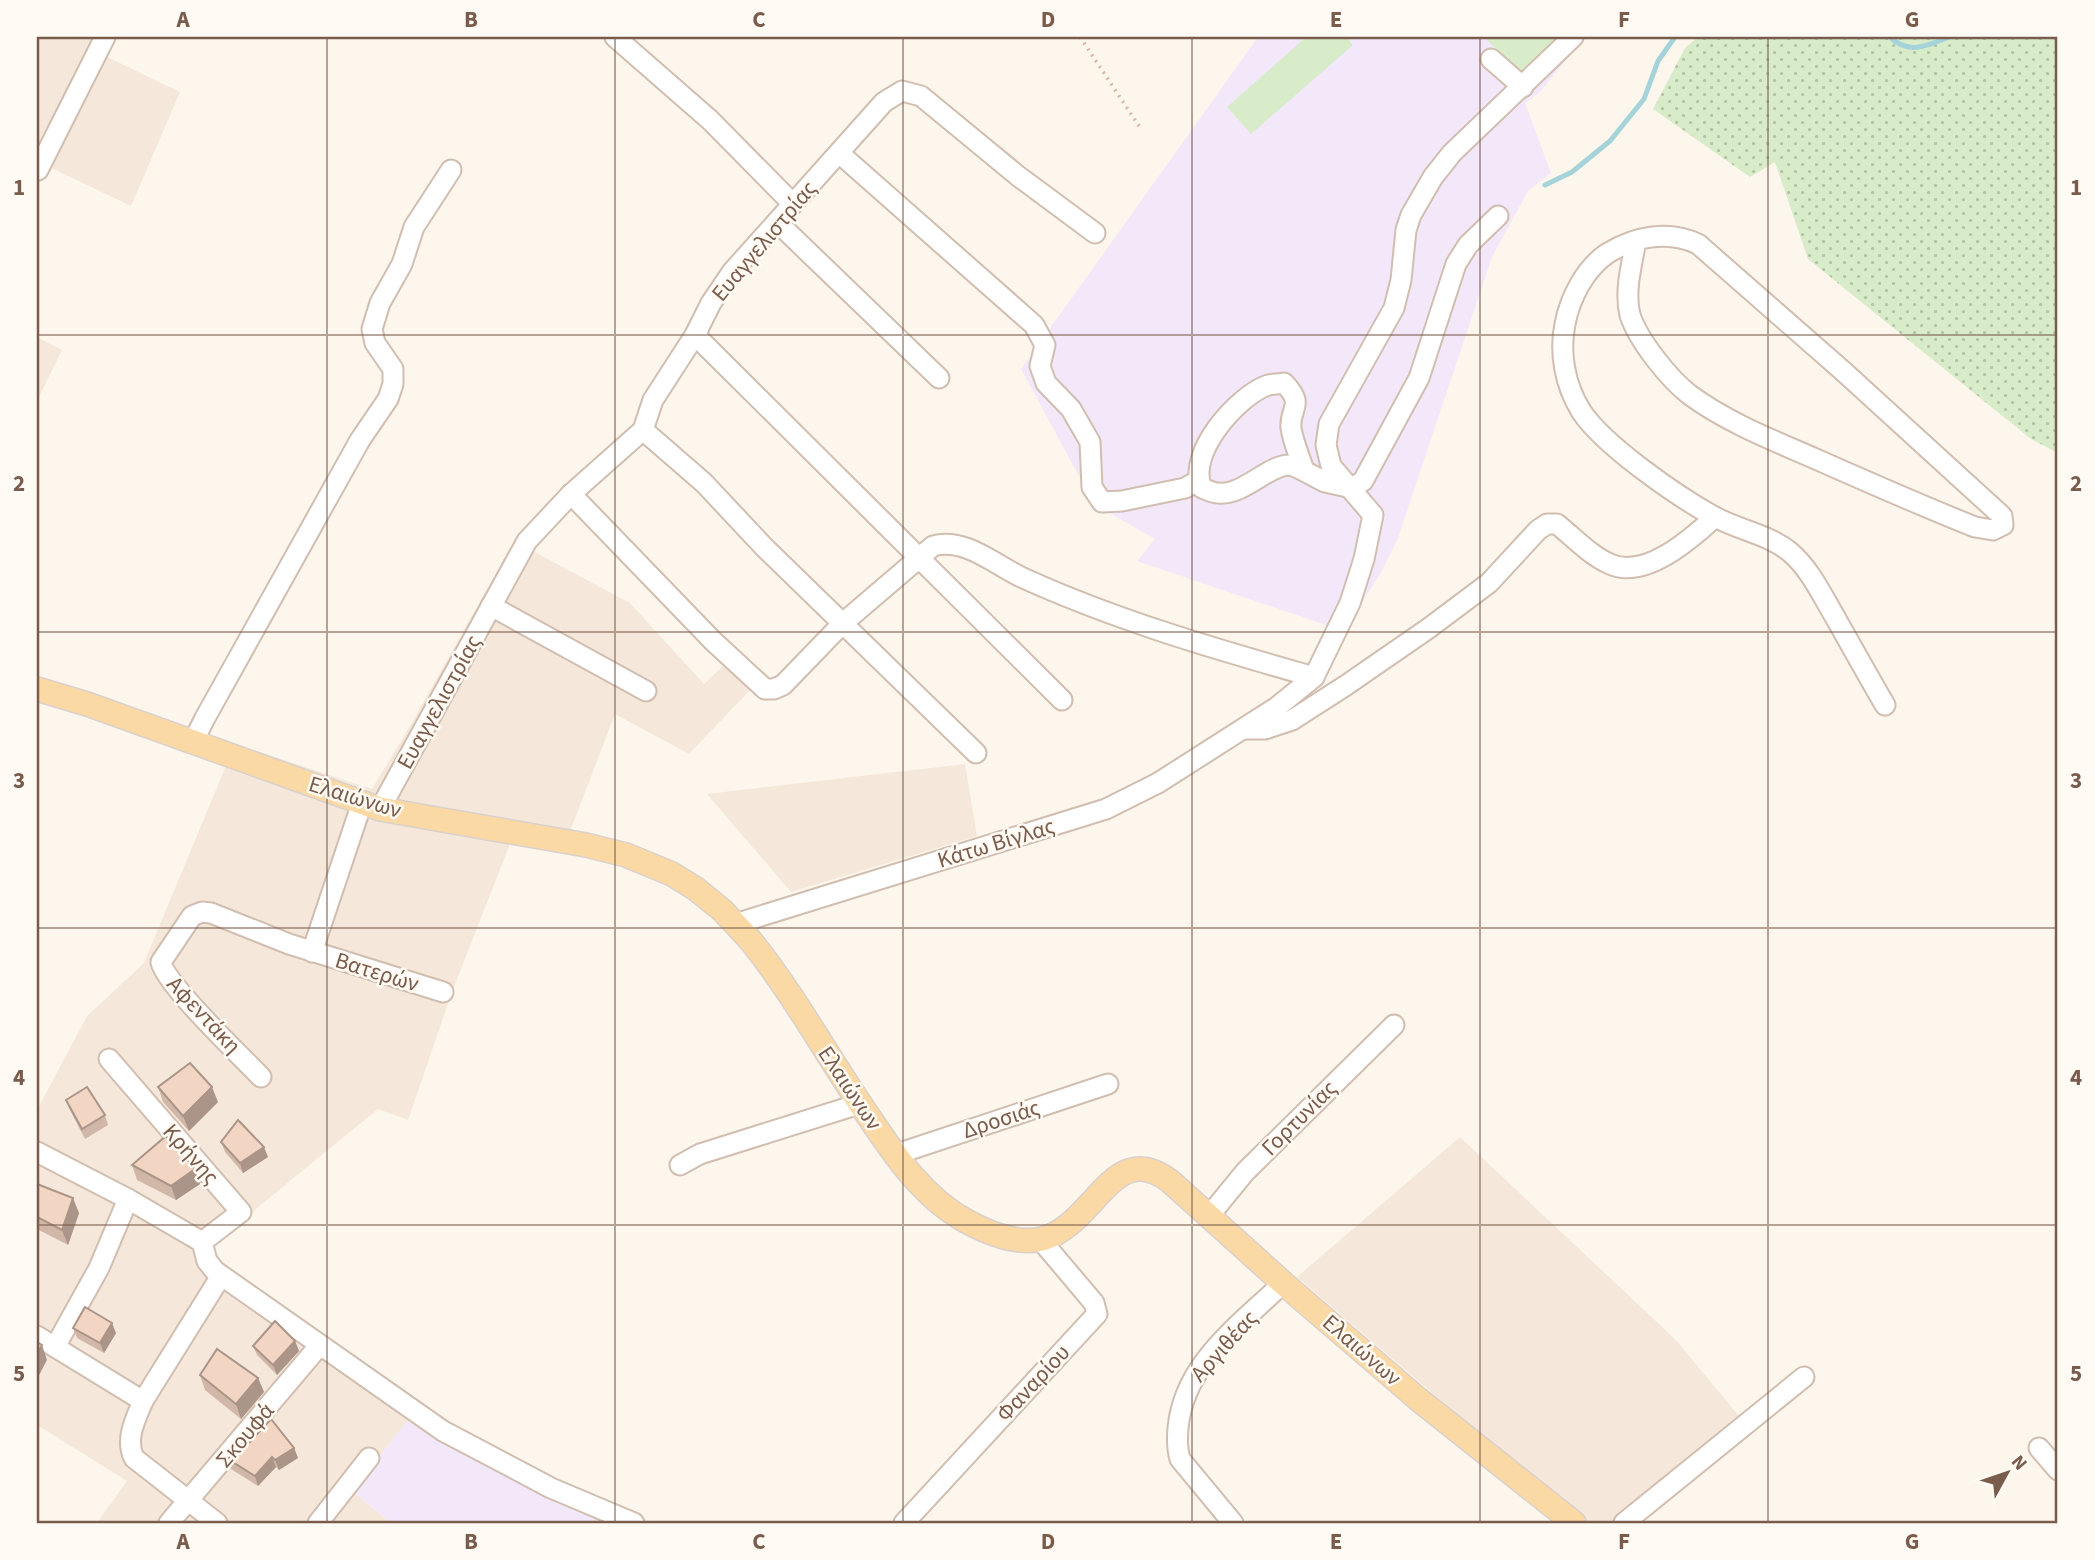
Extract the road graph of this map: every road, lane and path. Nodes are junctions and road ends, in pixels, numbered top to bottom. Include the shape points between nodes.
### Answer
1 (105, 37) edge
2 (615, 37) edge
3 (1080, 37) edge
4 (1573, 37) edge
5 (1491, 59) dead end
6 (1523, 87) junction
7 (1141, 129) dead end
8 (839, 153) junction
9 (37, 170) edge
10 (451, 170) dead end
11 (793, 204) junction
12 (1498, 216) dead end
13 (777, 222) junction
14 (1095, 233) dead end
15 (1636, 241) junction
16 (695, 335) junction
17 (939, 378) dead end
18 (643, 430) junction
19 (1304, 471) junction
20 (1199, 480) junction
21 (1352, 488) junction
22 (571, 494) junction
23 (1715, 517) junction
24 (918, 559) junction
25 (491, 606) junction
26 (843, 623) junction
27 (1314, 677) junction
28 (37, 689) edge
29 (646, 691) dead end
30 (1062, 700) dead end
31 (1885, 705) dead end
32 (1241, 730) junction
33 (193, 743) junction
34 (976, 753) dead end
35 (371, 806) junction
36 (735, 923) junction
37 (312, 951) junction
38 (443, 992) dead end
39 (1394, 1025) dead end
40 (109, 1059) dead end
41 (261, 1077) dead end
42 (1108, 1084) dead end
43 (859, 1104) junction
44 (37, 1152) edge
45 (894, 1155) junction
46 (680, 1165) dead end
47 (128, 1199) junction
48 (1209, 1216) junction
49 (1040, 1239) junction
50 (202, 1242) junction
51 (221, 1276) junction
52 (1283, 1283) junction
53 (37, 1336) edge
54 (319, 1346) junction
55 (55, 1347) junction
56 (1804, 1377) dead end
57 (143, 1401) junction
58 (2039, 1448) dead end
59 (369, 1458) dead end
60 (2058, 1470) edge
61 (190, 1501) junction
62 (169, 1523) edge
63 (217, 1523) edge
64 (318, 1523) edge
65 (634, 1523) edge
66 (904, 1523) edge
67 (1233, 1523) edge
68 (1574, 1523) edge
69 (1624, 1523) edge

1 - 9 street
2 - 11 street via 710,120
3 - 7 path
4 - 6 street
5 - 6 street
6 - 21 street via 1452,153 1411,215 1394,308 1329,424 1326,444 1331,466
8 - 11 street, Ευαγγελιστρίας
8 - 14 street, Ευαγγελιστρίας via 884,102 902,90 921,96
8 - 20 street via 1034,325 1045,345 1040,366 1046,383 1071,410 1090,442 1092,487 1102,502 1185,488
10 - 33 street via 414,228 372,329 375,343 393,369 388,399 360,440
11 - 13 street, Ευαγγελιστρίας
12 - 21 street via 1456,264 1419,378 1363,481
13 - 16 street, Ευαγγελιστρίας via 732,272
13 - 17 street
15 - 15 street via 1682,236 1698,244 1994,507 2003,525 1993,530 1975,527 1923,506 1721,415 1687,393 1636,330 1629,289
15 - 23 street via 1602,257 1580,284 1567,313 1565,370 1573,396 1590,423 1641,468
16 - 18 street, Ευαγγελιστρίας via 653,400
16 - 24 street
18 - 22 street, Ευαγγελιστρίας
18 - 26 street via 704,483
19 - 20 street via 1290,465 1275,468 1219,494 1202,488
19 - 20 street via 1291,426 1294,394 1284,383 1269,385 1243,400 1206,443 1198,464
19 - 21 street
21 - 27 street via 1373,516 1350,603
22 - 25 street, Ευαγγελιστρίας via 527,541
22 - 26 street via 765,689 783,685
23 - 31 street via 1772,540 1801,562
23 - 32 street via 1687,542 1633,568 1610,564 1557,524 1547,524 1489,583 1345,686 1292,720 1265,729
24 - 26 street
24 - 27 street via 933,546 946,542 960,545 1021,577 1095,607 1199,645
24 - 30 street
25 - 29 street
25 - 35 street, Ευαγγελιστρίας
26 - 34 street
27 - 32 street, Κάτω Βίγλας
28 - 33 main road, Ελαιώνων
32 - 36 street, Κάτω Βίγλας via 1158,783 1107,808
33 - 35 main road, Ελαιώνων
35 - 36 main road, Ελαιώνων via 626,855 685,882
35 - 37 street, Ευαγγελιστρίας
36 - 43 main road, Ελαιώνων via 763,956
37 - 38 street, Βατερών
37 - 41 street, Αφεντάκη via 202,912 192,916 162,962 179,991
39 - 48 street, Γορτυνίας via 1245,1172
40 - 50 street, Κρήνης via 241,1212
42 - 45 street, Δροσιάς
43 - 45 main road, Ελαιώνων
43 - 46 street via 700,1154
44 - 47 street
45 - 49 main road, Ελαιώνων via 929,1193 965,1221 1008,1238
47 - 50 street
47 - 55 street via 99,1268
48 - 49 main road, Ελαιώνων via 1162,1175 1133,1168 1118,1176 1078,1217
48 - 52 main road, Ελαιώνων
49 - 66 street, Φαναρίου via 1094,1303 1097,1314
50 - 51 street via 207,1261
51 - 54 street
51 - 57 street
52 - 67 street, Αργιθέας via 1203,1362 1187,1389 1180,1415 1180,1460
52 - 68 main road, Ελαιώνων via 1418,1399
53 - 55 street
54 - 61 street, Σκουφά
54 - 65 street via 443,1431 551,1488
55 - 57 street
56 - 69 street
57 - 61 street via 129,1449 134,1458
58 - 60 street
59 - 64 street
61 - 62 street, Σκουφά
61 - 63 street

